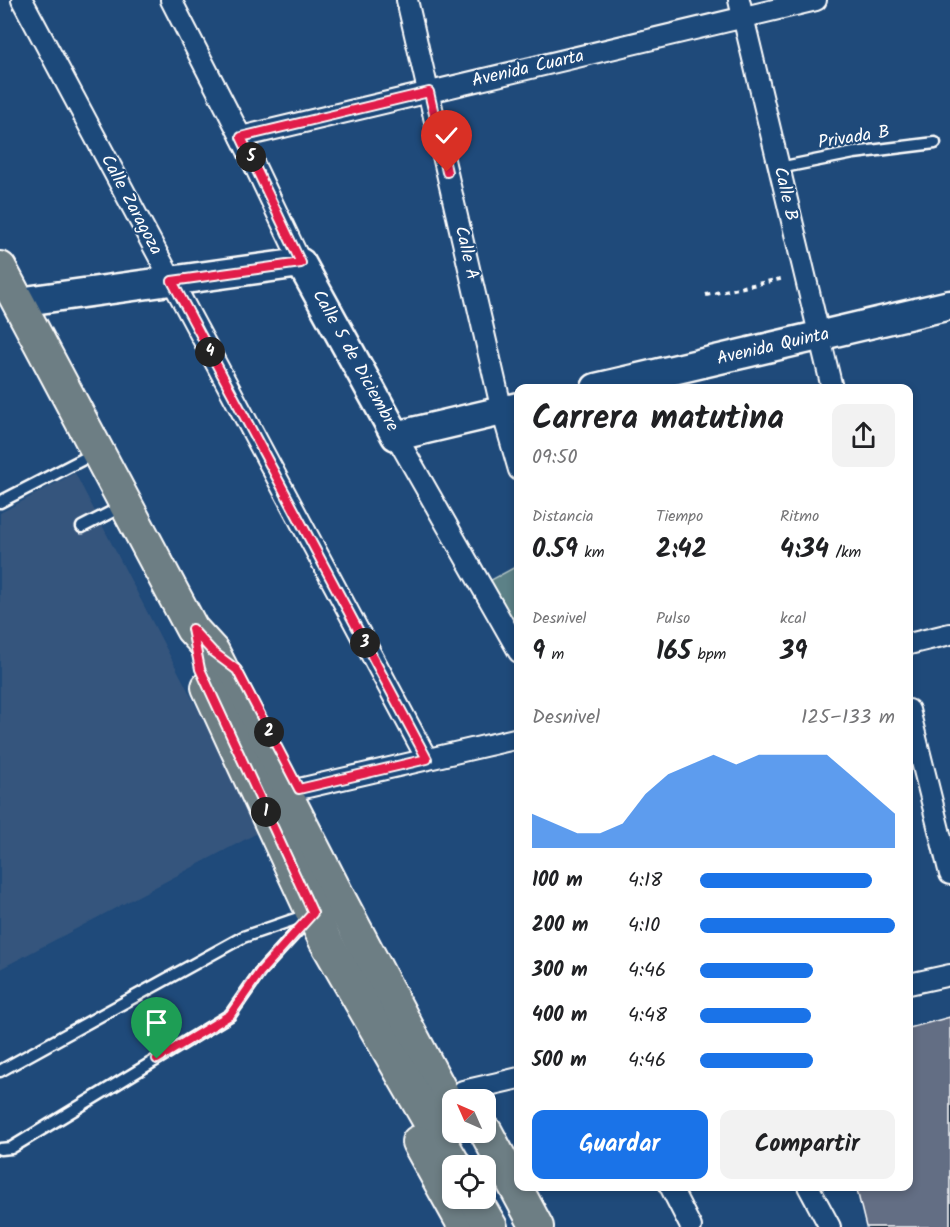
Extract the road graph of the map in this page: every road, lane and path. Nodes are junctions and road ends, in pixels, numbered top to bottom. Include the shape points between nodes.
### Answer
1 (22, 0) edge
2 (171, 0) edge
3 (407, 0) edge
4 (816, 0) edge
5 (741, 9) edge
6 (429, 92) junction
7 (241, 137) junction
8 (935, 143) dead end
9 (779, 168) junction
10 (301, 263) junction
11 (0, 267) edge
12 (804, 274) junction
13 (172, 281) junction
14 (706, 295) dead end
15 (18, 302) junction
16 (950, 305) edge
17 (819, 336) junction
18 (613, 384) edge
19 (831, 384) edge
20 (511, 409) edge
21 (514, 432) edge
22 (396, 436) junction
23 (98, 451) junction
24 (0, 502) edge
25 (127, 506) junction
26 (82, 527) dead end
27 (192, 629) junction
28 (950, 634) edge
29 (514, 643) edge
30 (913, 643) edge
31 (213, 652) junction
32 (913, 726) edge
33 (514, 739) edge
34 (427, 759) junction
35 (299, 789) junction
36 (950, 874) edge
37 (319, 926) junction
38 (379, 974) junction
39 (950, 975) edge
40 (913, 983) edge
41 (0, 1071) edge
42 (514, 1080) edge
43 (453, 1089) edge
44 (454, 1089) edge
45 (492, 1089) edge
46 (492, 1143) edge
47 (453, 1147) edge
48 (5, 1149) edge
49 (514, 1184) edge
50 (518, 1191) edge
51 (673, 1191) edge
52 (811, 1191) edge
53 (496, 1192) edge
54 (480, 1209) edge
55 (465, 1227) edge
56 (491, 1227) edge
57 (515, 1227) edge
58 (537, 1227) edge
59 (691, 1227) edge
60 (830, 1227) edge

1 - 13 street, Calle Zaragoza
2 - 7 street, Calle 5 de Diciembre
3 - 6 street, Calle A
4 - 5 street, Avenida Cuarta
5 - 6 street, Avenida Cuarta
5 - 9 street, Calle B
6 - 7 street, Avenida Cuarta
6 - 20 street, Calle A
7 - 10 street, Calle 5 de Diciembre
8 - 9 lane, Privada B
9 - 12 street, Calle B
10 - 13 street
10 - 22 street, Calle 5 de Diciembre
11 - 15 main road
12 - 14 path
12 - 17 street, Calle B
13 - 15 street
13 - 34 street, Calle Zaragoza
15 - 23 main road
16 - 17 street, Avenida Quinta
17 - 18 street, Avenida Quinta
17 - 19 street, Calle B
20 - 21 street, Calle A
20 - 22 street
22 - 29 street, Calle 5 de Diciembre
23 - 24 lane
23 - 25 main road
25 - 26 lane
25 - 27 main road
27 - 31 main road
27 - 37 main road via 200,669
28 - 30 street
31 - 35 main road via 237,670
31 - 38 main road
32 - 36 street
33 - 34 street
34 - 35 street
35 - 44 main road
37 - 38 main road via 328,910 336,913
37 - 41 lane via 243,937
37 - 47 main road
37 - 48 lane via 260,972 230,1015
37 - 55 main road via 346,996
38 - 43 main road
39 - 40 street
42 - 45 street
46 - 49 main road
50 - 58 main road
51 - 59 street
52 - 60 street
53 - 57 main road
54 - 56 main road

